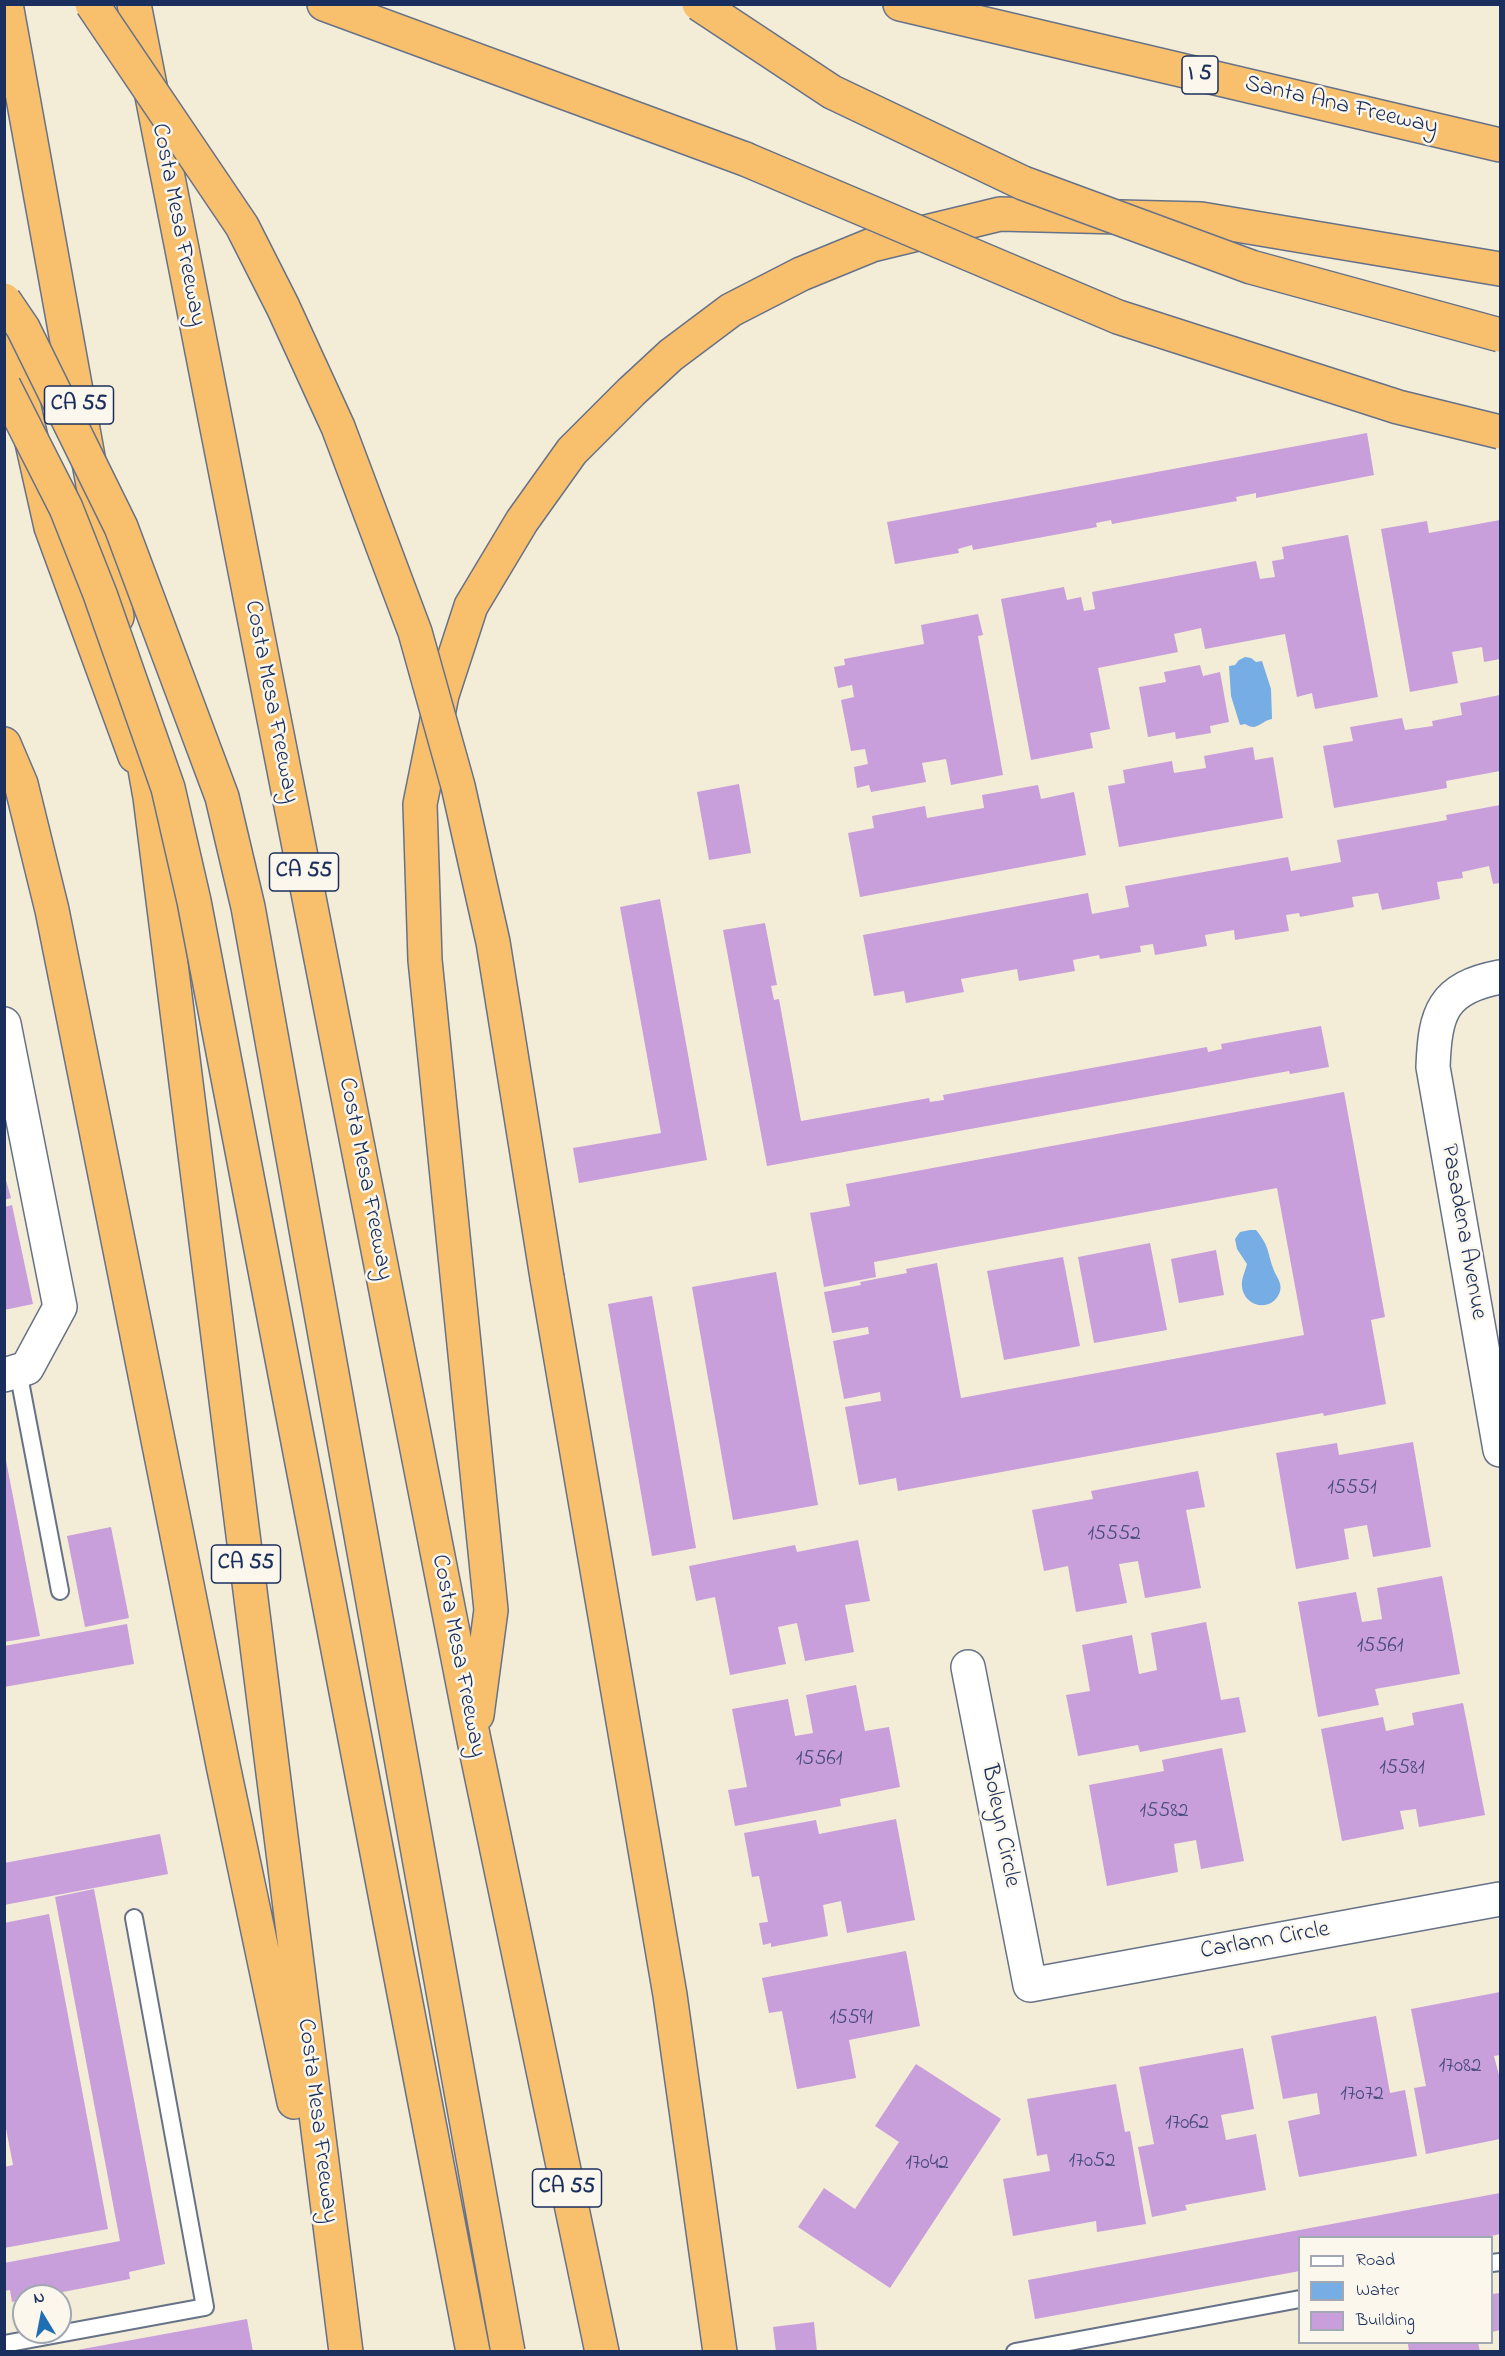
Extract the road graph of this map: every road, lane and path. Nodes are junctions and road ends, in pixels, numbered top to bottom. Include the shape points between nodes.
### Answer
1 (6, 4) edge
2 (92, 4) edge
3 (134, 4) edge
4 (699, 4) edge
5 (900, 4) edge
6 (338, 9) edge
7 (1500, 145) edge
8 (1500, 269) edge
9 (4, 300) edge
10 (4, 318) edge
11 (1500, 335) edge
12 (4, 386) edge
13 (1500, 432) edge
14 (4, 744) edge
15 (150, 797) junction
16 (1500, 977) edge
17 (4, 1024) edge
18 (11, 1373) edge
19 (1500, 1450) edge
20 (60, 1591) dead end
21 (968, 1667) dead end
22 (474, 1740) junction
23 (1500, 1899) edge
24 (134, 1918) dead end
25 (1030, 1985) joint
26 (1298, 2299) edge
27 (344, 2341) edge
28 (4, 2344) edge
29 (473, 2352) edge
30 (508, 2352) edge
31 (602, 2352) edge
32 (720, 2352) edge
33 (1015, 2352) edge

1 - 15 highway, Costa Mesa Freeway / CA 55
2 - 32 highway, bridge via 242,226 283,307 339,427 415,632 458,786 493,942 670,1995
3 - 22 highway, Costa Mesa Freeway / CA 55
4 - 11 highway, bridge via 832,92 1023,183 1251,267
5 - 7 highway, Santa Ana Freeway / I 5
6 - 13 highway, bridge via 745,159 1118,317 1398,407
8 - 22 highway via 1201,219 1000,214 872,245 731,309 672,355 572,451 522,521 471,606 442,695 420,804 424,960 491,1610
9 - 30 highway, bridge via 23,328 121,527 225,808 248,907
10 - 15 highway via 51,527
12 - 29 highway, bridge via 66,508 168,788 194,901
14 - 27 highway via 21,784 52,910 220,1754
15 - 27 highway, Costa Mesa Freeway / CA 55
16 - 19 street, Pasadena Avenue via 1463,989 1448,1002 1434,1036 1433,1067
17 - 18 street via 60,1307 27,1368
18 - 20 lane
21 - 25 street, Boleyn Circle
22 - 31 highway, Costa Mesa Freeway / CA 55
23 - 25 street, Carlann Circle
24 - 28 lane via 205,2307
26 - 33 lane

